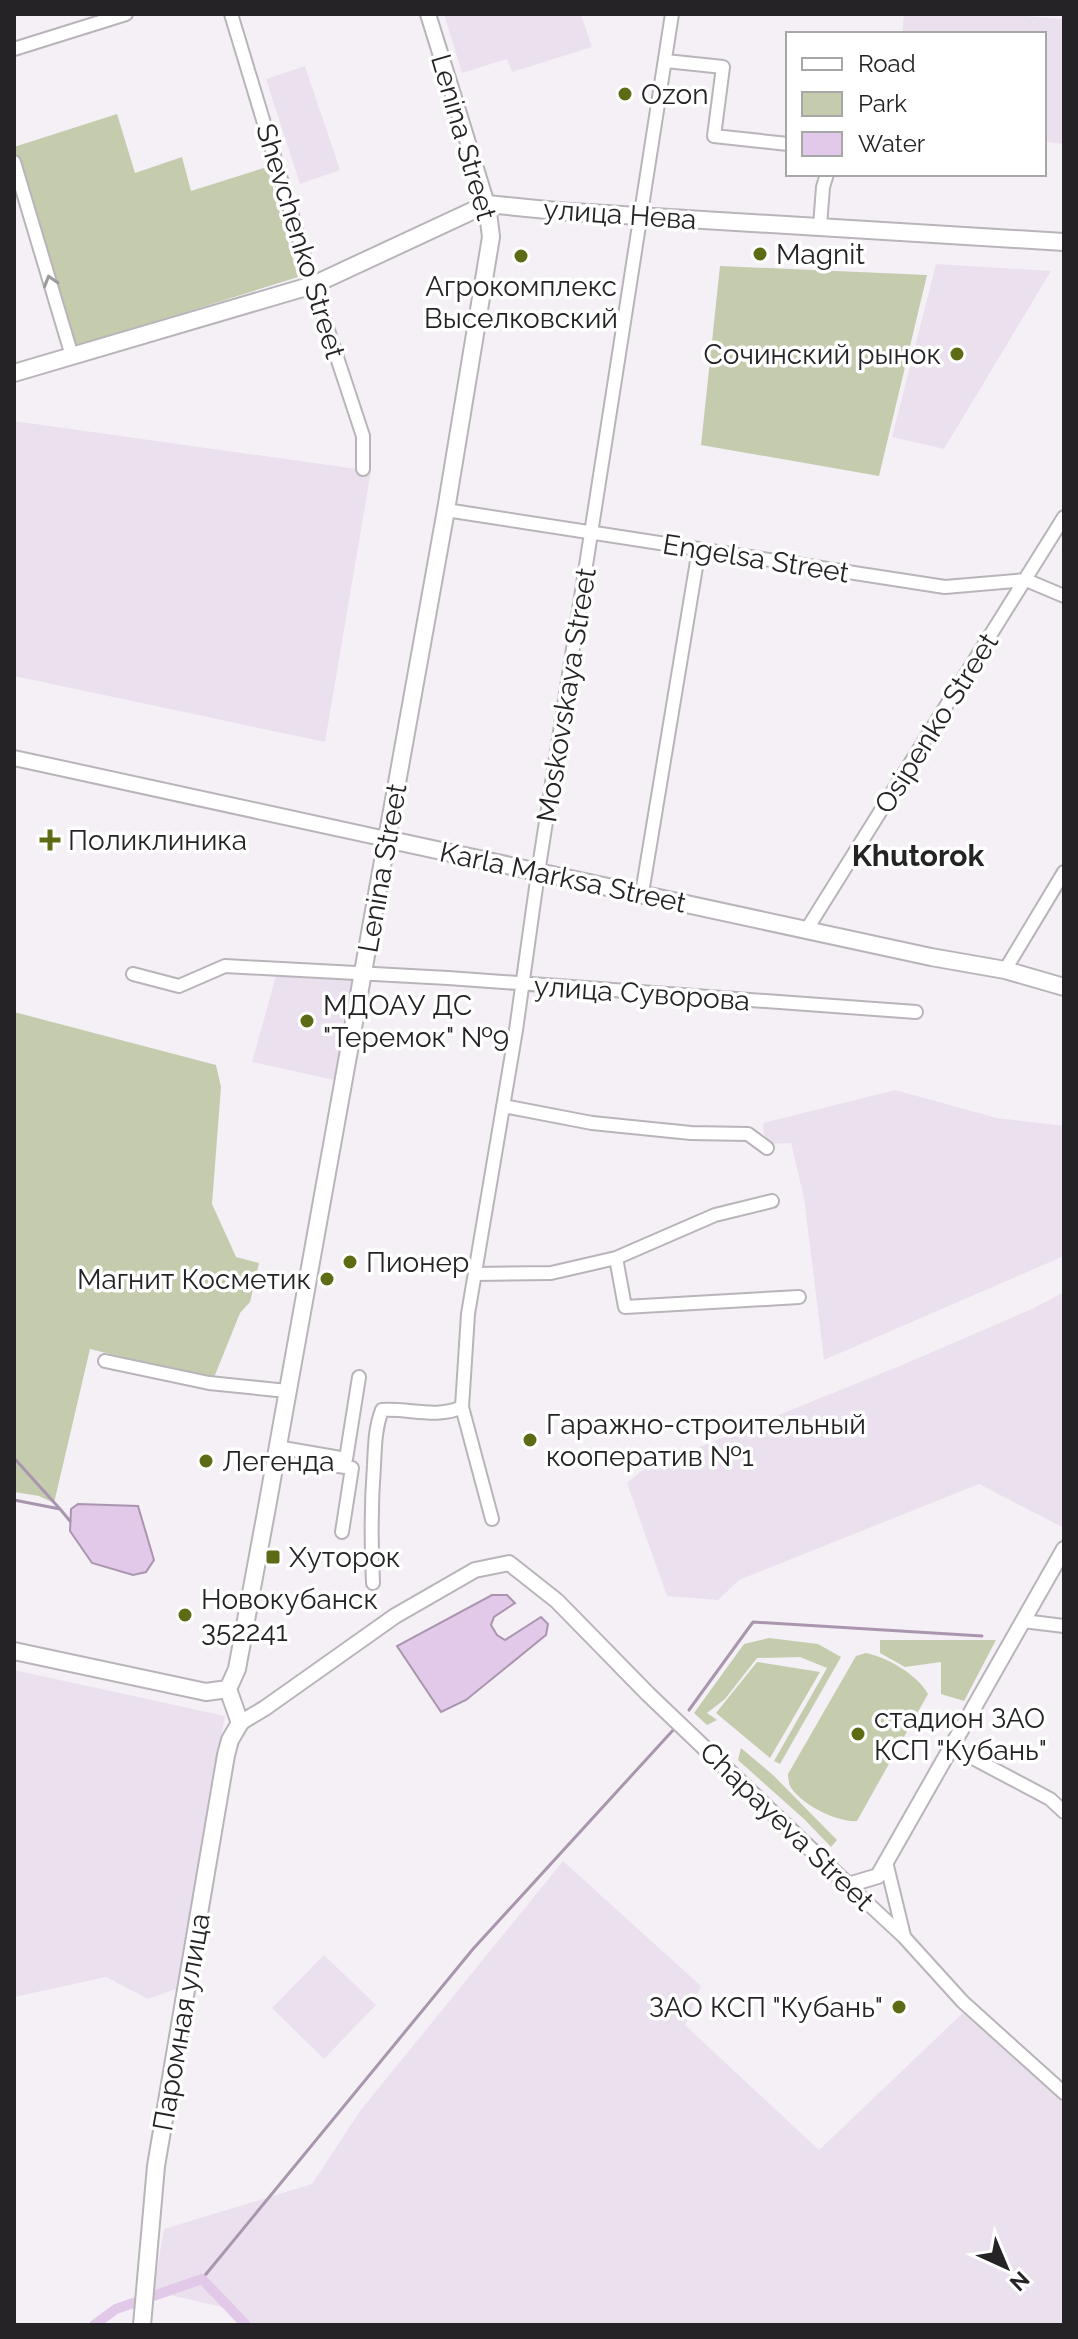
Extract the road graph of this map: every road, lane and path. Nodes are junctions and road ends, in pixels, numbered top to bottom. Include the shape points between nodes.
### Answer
1 (126, 14) edge
2 (231, 14) edge
3 (428, 14) edge
4 (672, 14) edge
5 (14, 49) edge
6 (666, 61) junction
7 (786, 144) edge
8 (14, 162) edge
9 (826, 176) edge
10 (487, 204) junction
11 (640, 215) junction
12 (820, 226) junction
13 (1064, 242) edge
14 (313, 285) junction
15 (72, 356) junction
16 (14, 373) edge
17 (363, 469) dead end
18 (446, 510) junction
19 (1064, 517) edge
20 (593, 532) junction
21 (699, 549) junction
22 (1026, 580) junction
23 (1064, 596) edge
24 (14, 758) edge
25 (386, 839) junction
26 (1064, 872) edge
27 (538, 873) junction
28 (642, 893) junction
29 (807, 929) junction
30 (1005, 970) junction
31 (364, 973) junction
32 (133, 974) dead end
33 (521, 985) junction
34 (1064, 987) edge
35 (916, 1012) dead end
36 (503, 1106) junction
37 (767, 1148) dead end
38 (772, 1201) dead end
39 (616, 1258) junction
40 (475, 1274) junction
41 (799, 1297) dead end
42 (105, 1361) dead end
43 (359, 1377) dead end
44 (287, 1391) junction
45 (462, 1407) junction
46 (276, 1450) junction
47 (492, 1519) dead end
48 (342, 1532) dead end
49 (1064, 1549) edge
50 (373, 1583) dead end
51 (1023, 1621) junction
52 (1064, 1626) edge
53 (14, 1651) edge
54 (228, 1689) junction
55 (240, 1723) junction
56 (952, 1747) junction
57 (1064, 1812) edge
58 (886, 1862) junction
59 (848, 1885) junction
60 (904, 1937) junction
61 (1064, 2093) edge
62 (142, 2325) edge

1 - 5 street
2 - 14 street, Shevchenko Street
3 - 10 street, Lenina Street
4 - 6 street, Moskovskaya Street
6 - 7 street via 723,67 714,136
6 - 11 street, Moskovskaya Street
15 -> 8 street
9 - 12 street
10 - 11 main road, улица Нева
10 - 14 main road
10 - 18 main road, Lenina Street via 491,237
11 - 12 main road, улица Нева
11 - 20 street, Moskovskaya Street
12 - 13 main road, улица Нева
14 - 15 main road
14 - 17 street, Shevchenko Street via 363,436
15 - 16 main road
18 - 20 street, Engelsa Street
18 - 25 main road, Lenina Street
19 - 22 street, Osipenko Street
20 - 21 street, Engelsa Street
20 - 27 street, Moskovskaya Street
21 - 22 street, Engelsa Street via 945,587
21 - 28 street
22 - 23 street, Engelsa Street
22 - 29 street, Osipenko Street
24 - 25 street, Karla Marksa Street
25 - 27 main road, Karla Marksa Street
25 - 31 main road, Lenina Street
26 - 30 street
27 - 28 main road, Karla Marksa Street
27 - 33 street, Moskovskaya Street
28 - 29 main road, Karla Marksa Street
29 - 30 main road, Karla Marksa Street
30 - 34 main road, Karla Marksa Street
31 - 32 street, улица Суворова via 225,966 179,986
31 - 33 street, улица Суворова
31 - 44 main road, Lenina Street
33 - 35 street, улица Суворова
33 - 36 street, Moskovskaya Street
36 - 37 street via 592,1123 748,1134
36 - 40 street, Moskovskaya Street
38 - 39 street via 715,1215
39 - 40 street via 551,1273
39 - 41 street via 625,1307
40 - 45 street, Moskovskaya Street
42 - 44 street via 209,1383
43 - 46 street via 346,1459
44 - 46 main road, Lenina Street
45 - 47 street, Moskovskaya Street
45 - 50 street via 450,1413 382,1410 376,1424 372,1482
46 - 48 street via 352,1468
46 - 54 main road, Lenina Street via 237,1669
49 - 51 street
51 - 52 street
51 - 56 street
53 - 54 main road via 206,1692
54 - 55 main road
55 - 59 street, Chapayeva Street via 395,1616 475,1570 509,1563 557,1601
55 - 62 main road, Паромная улица via 226,1755 159,2151
56 - 57 street via 1050,1799
56 - 58 street
58 - 59 street via 878,1876
58 - 60 street
59 - 60 street, Chapayeva Street
60 - 61 street, Chapayeva Street via 963,2002

